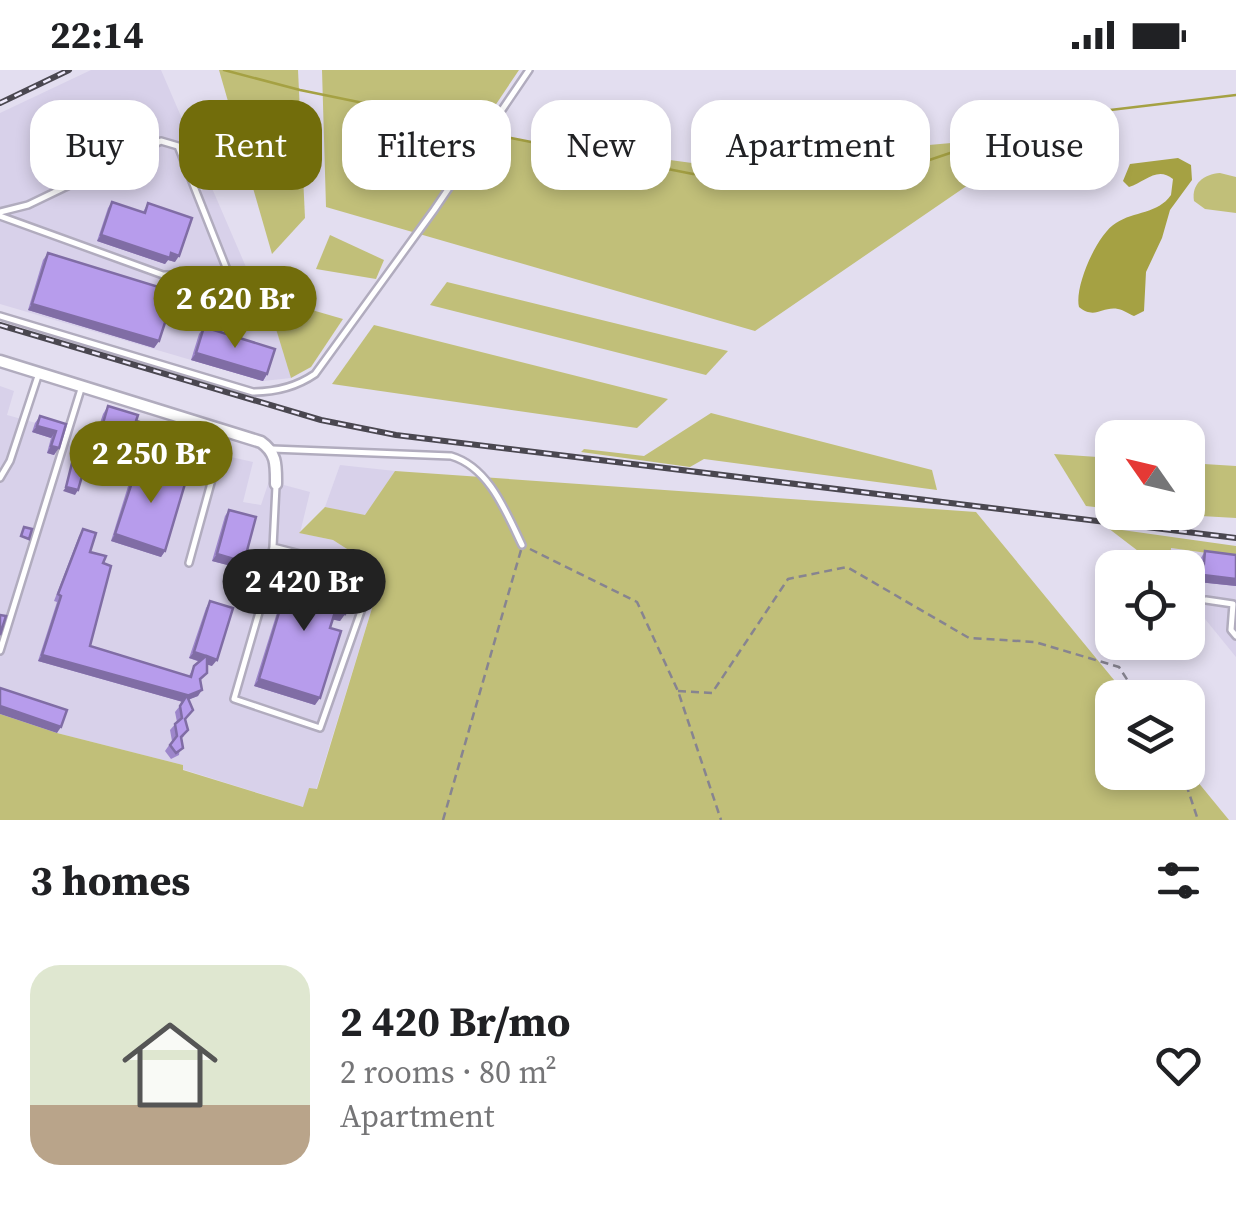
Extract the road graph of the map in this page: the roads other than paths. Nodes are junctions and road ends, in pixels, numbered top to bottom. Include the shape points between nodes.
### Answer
1 (529, 70) edge
2 (0, 214) edge
3 (0, 316) edge
4 (0, 361) edge
5 (39, 373) junction
6 (82, 386) junction
7 (226, 429) junction
8 (271, 449) junction
9 (0, 478) edge
10 (276, 484) joint
11 (522, 545) road end
12 (272, 548) junction
13 (189, 562) dead end
14 (1206, 600) dead end
15 (1236, 636) edge
16 (0, 650) edge

1 - 3 lane via 315,374 302,382 253,392
2 - 2 lane via 160,141 178,146 238,295 163,275
4 - 5 street
5 - 6 street
5 - 9 lane
6 - 7 street
6 - 16 lane
7 - 8 street
7 - 13 lane
8 - 10 street
8 - 11 lane via 462,459 500,500
10 - 12 lane
12 - 12 lane via 234,699 320,728 366,597 332,562
14 - 15 lane via 1233,604

